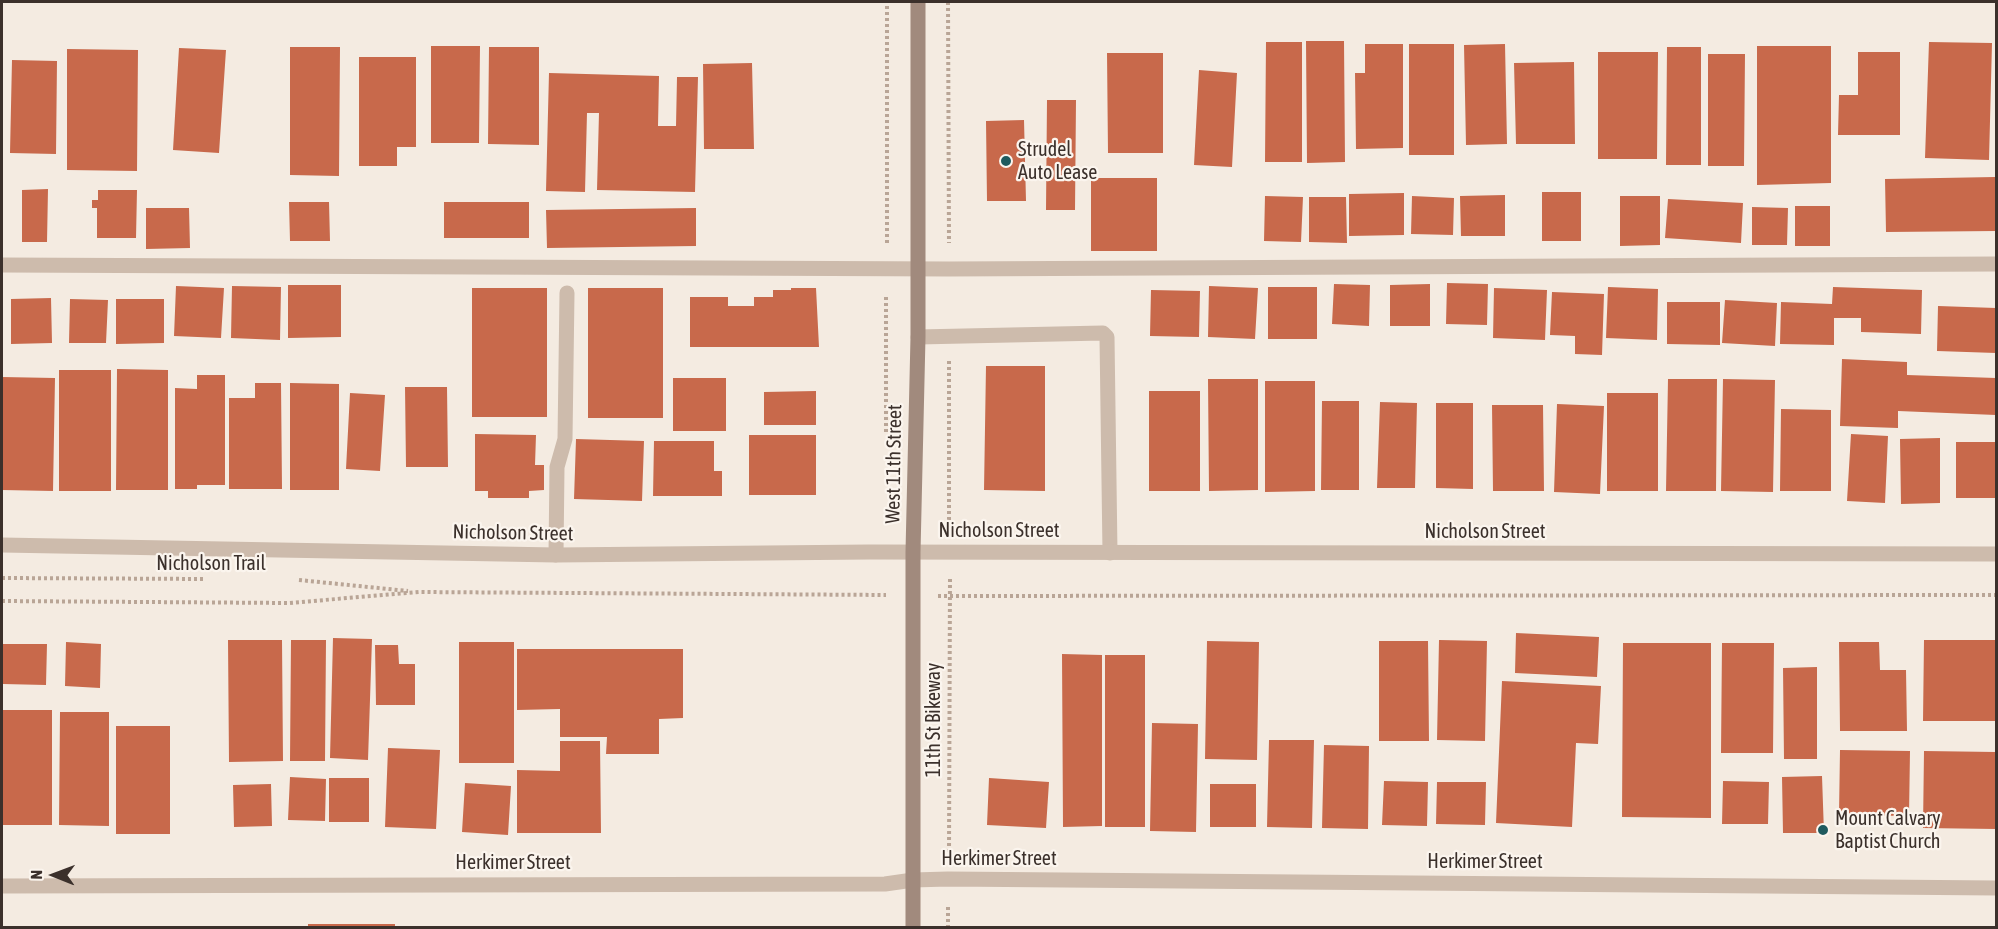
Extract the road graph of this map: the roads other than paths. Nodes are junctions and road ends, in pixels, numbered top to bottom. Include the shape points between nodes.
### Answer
1 (918, 2) edge
2 (1996, 264) edge
3 (2, 265) edge
4 (918, 269) junction
5 (567, 292) dead end
6 (918, 337) junction
7 (2, 545) edge
8 (913, 552) junction
9 (1110, 553) junction
10 (1996, 554) edge
11 (556, 555) junction
12 (913, 879) junction
13 (2, 886) edge
14 (1996, 888) edge
15 (913, 927) edge

1 - 4 main road, West 11th Street
2 - 4 street
3 - 4 street
4 - 6 main road, West 11th Street
5 - 11 street via 565,439 557,467
6 - 8 main road, West 11th Street
6 - 9 street via 1103,333 1107,337
7 - 11 street, Nicholson Street
8 - 9 street, Nicholson Street
8 - 11 street, Nicholson Street
8 - 12 main road, West 11th Street
9 - 10 street, Nicholson Street
12 - 13 street, Herkimer Street via 885,885
12 - 14 street, Herkimer Street
12 - 15 main road, West 11th Street

